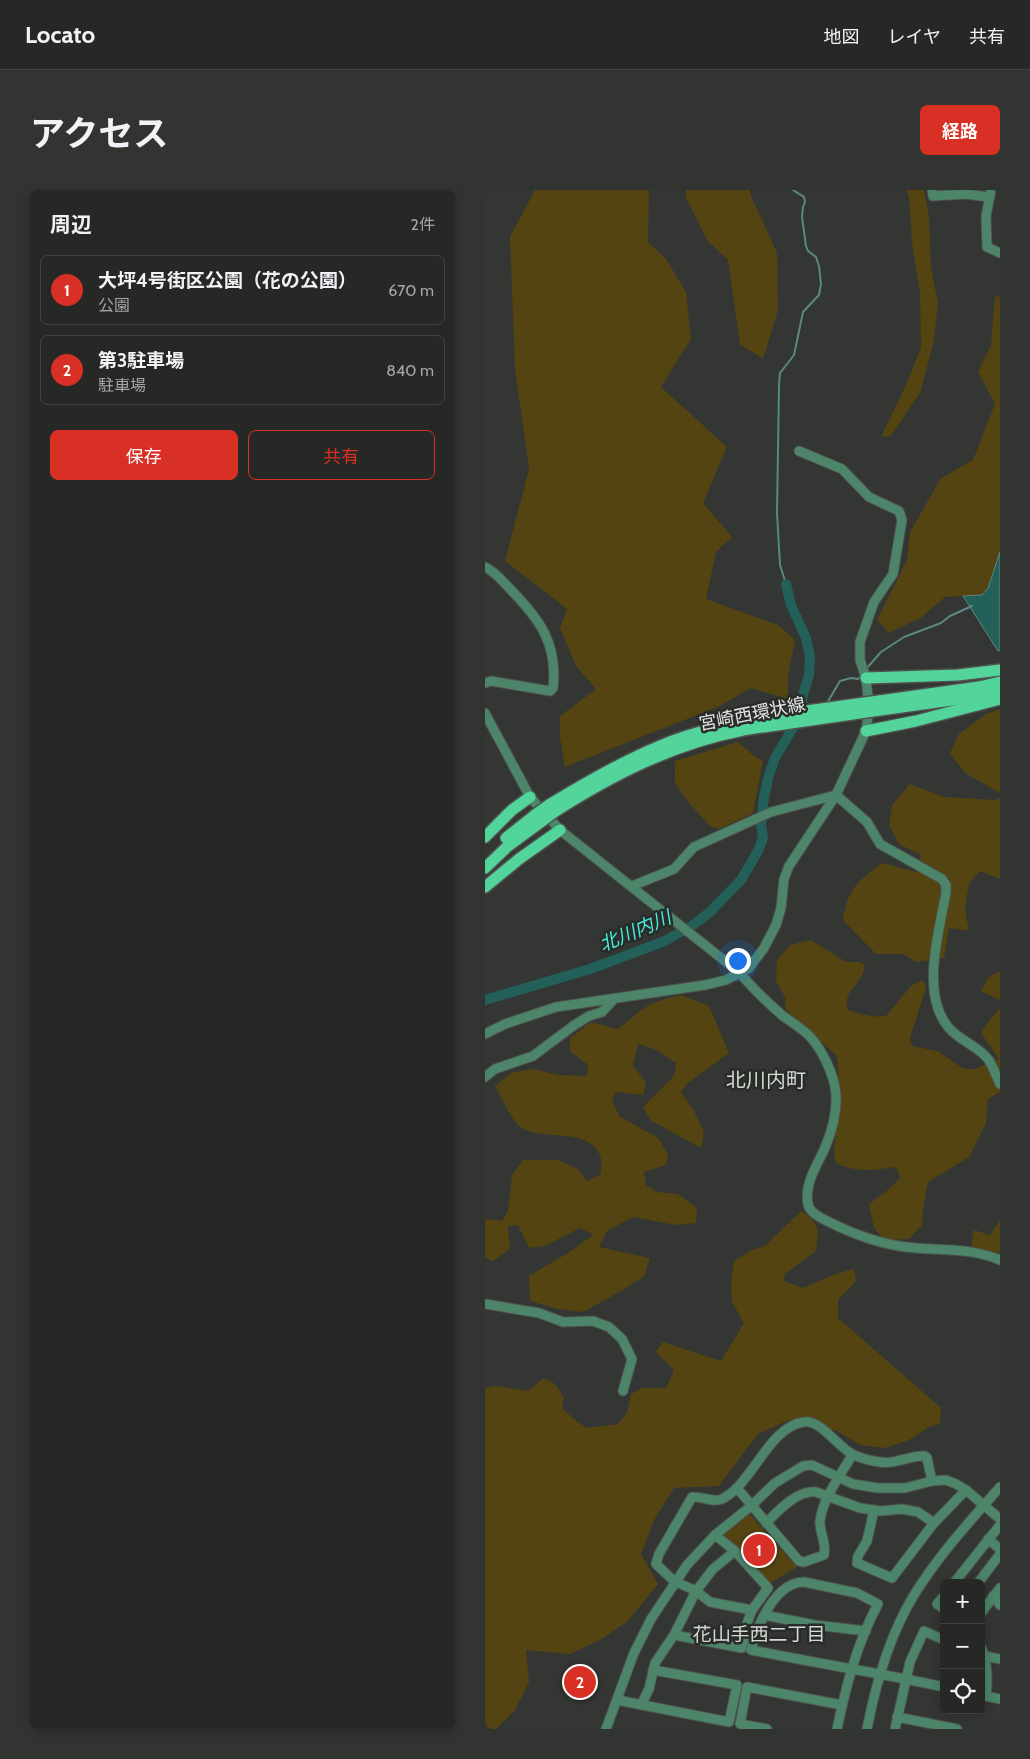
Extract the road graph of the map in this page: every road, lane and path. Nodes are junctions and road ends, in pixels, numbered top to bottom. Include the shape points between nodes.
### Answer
1 (932, 190) edge
2 (965, 192) edge
3 (990, 193) edge
4 (1000, 253) edge
5 (799, 451) dead end
6 (485, 567) edge
7 (1000, 670) edge
8 (866, 678) junction
9 (1000, 682) edge
10 (485, 683) edge
11 (1000, 690) edge
12 (1000, 699) edge
13 (879, 705) junction
14 (485, 712) edge
15 (866, 731) junction
16 (836, 795) junction
17 (530, 797) junction
18 (539, 818) junction
19 (560, 830) junction
20 (485, 837) edge
21 (485, 858) edge
22 (485, 868) edge
23 (632, 886) junction
24 (485, 887) edge
25 (740, 973) junction
26 (614, 999) junction
27 (485, 1034) edge
28 (485, 1077) edge
29 (1000, 1084) edge
30 (1000, 1260) edge
31 (485, 1304) edge
32 (623, 1391) dead end
33 (852, 1455) junction
34 (839, 1477) junction
35 (932, 1481) junction
36 (1000, 1487) edge
37 (737, 1488) junction
38 (966, 1490) junction
39 (828, 1496) junction
40 (984, 1505) junction
41 (751, 1506) junction
42 (874, 1510) junction
43 (1000, 1519) edge
44 (766, 1523) junction
45 (934, 1523) junction
46 (1000, 1525) edge
47 (715, 1534) junction
48 (988, 1539) junction
49 (1000, 1549) edge
50 (735, 1552) junction
51 (1000, 1554) edge
52 (957, 1579) edge
53 (981, 1579) edge
54 (675, 1581) junction
55 (1000, 1588) edge
56 (696, 1591) junction
57 (993, 1596) junction
58 (1000, 1605) edge
59 (985, 1607) edge
60 (752, 1610) junction
61 (764, 1615) junction
62 (866, 1631) junction
63 (674, 1635) junction
64 (940, 1638) edge
65 (985, 1652) edge
66 (1000, 1659) edge
67 (985, 1660) edge
68 (653, 1670) junction
69 (851, 1670) junction
70 (880, 1674) junction
71 (905, 1679) junction
72 (940, 1686) edge
73 (985, 1687) edge
74 (985, 1696) edge
75 (1000, 1699) edge
76 (617, 1700) junction
77 (641, 1705) junction
78 (842, 1705) junction
79 (897, 1717) junction
80 (606, 1729) edge
81 (767, 1729) edge
82 (837, 1729) edge
83 (867, 1729) edge
84 (895, 1729) edge
85 (957, 1729) edge

1 - 2 street via 933,196
2 - 3 street
3 - 4 street via 986,216 987,247
5 - 8 street via 842,469 869,497 899,511 902,520 893,574 874,602 860,642 860,660
6 - 10 street via 492,570 520,599 545,630 554,680 550,691 491,681
7 - 8 main road
8 - 15 street via 869,707
9 - 13 main road, 宮崎西環状線
11 - 13 main road, 宮崎西環状線 via 966,698
12 - 15 main road
13 - 18 main road, 宮崎西環状線, bridge via 737,723 699,732 613,767
14 - 17 street
15 - 16 street
16 - 23 street via 771,812 694,847 674,869
16 - 25 street via 789,866 776,925 764,948 749,968
16 - 29 street via 867,822 879,844 942,879 945,893 935,959 935,999 948,1027 988,1060
17 - 19 street
17 - 20 main road
18 - 21 main road, 宮崎西環状線 via 503,841
18 - 22 main road, 宮崎西環状線
19 - 23 street
19 - 24 main road
23 - 25 street
25 - 26 street via 726,980
25 - 30 street via 753,989 815,1042 835,1087 836,1102 829,1138 808,1188 808,1205 812,1210 827,1221 886,1243 979,1253
26 - 27 street via 544,1010
26 - 28 street via 602,1012 573,1026 533,1056 495,1069
31 - 32 street via 539,1313 563,1322 593,1321 609,1327 622,1339 631,1359
33 - 34 street
33 - 35 street via 889,1463 925,1456
33 - 37 street via 815,1424 796,1424 770,1446
34 - 35 street via 853,1484 878,1488 905,1488
34 - 39 street
34 - 41 street via 812,1465 803,1466 775,1483
35 - 38 street via 946,1480
36 - 40 street
37 - 41 street
37 - 54 street via 721,1499 694,1496 689,1500 656,1564
38 - 40 street
38 - 45 street
39 - 42 street
39 - 44 street via 806,1492
39 - 44 street via 820,1522 825,1548 823,1557 799,1561
40 - 43 street
40 - 70 street via 913,1596 895,1632
41 - 44 street
41 - 47 street
42 - 45 street via 918,1512
42 - 45 street via 867,1541 857,1563 893,1578
46 - 48 street
47 - 50 street
47 - 54 street
48 - 49 street
48 - 52 street
50 - 56 street via 713,1569
50 - 60 street via 768,1588
51 - 53 street
54 - 56 street
54 - 76 street via 633,1653
55 - 57 street
56 - 60 street via 710,1602
56 - 63 street
57 - 58 street
57 - 59 street
60 - 63 street via 742,1648
61 - 62 street
61 - 62 street via 788,1586 804,1582 857,1593 878,1604
61 - 69 street via 751,1650
62 - 69 street
63 - 68 street
64 - 71 street via 925,1630
65 - 66 street
67 - 73 street
68 - 77 street
68 - 77 street via 737,1685 729,1722
69 - 70 street
69 - 78 street
70 - 71 street
70 - 83 street
71 - 72 street
71 - 79 street
74 - 75 street
76 - 77 street
76 - 80 street
78 - 81 street via 747,1687 740,1724
78 - 82 street
79 - 84 street
79 - 85 street

